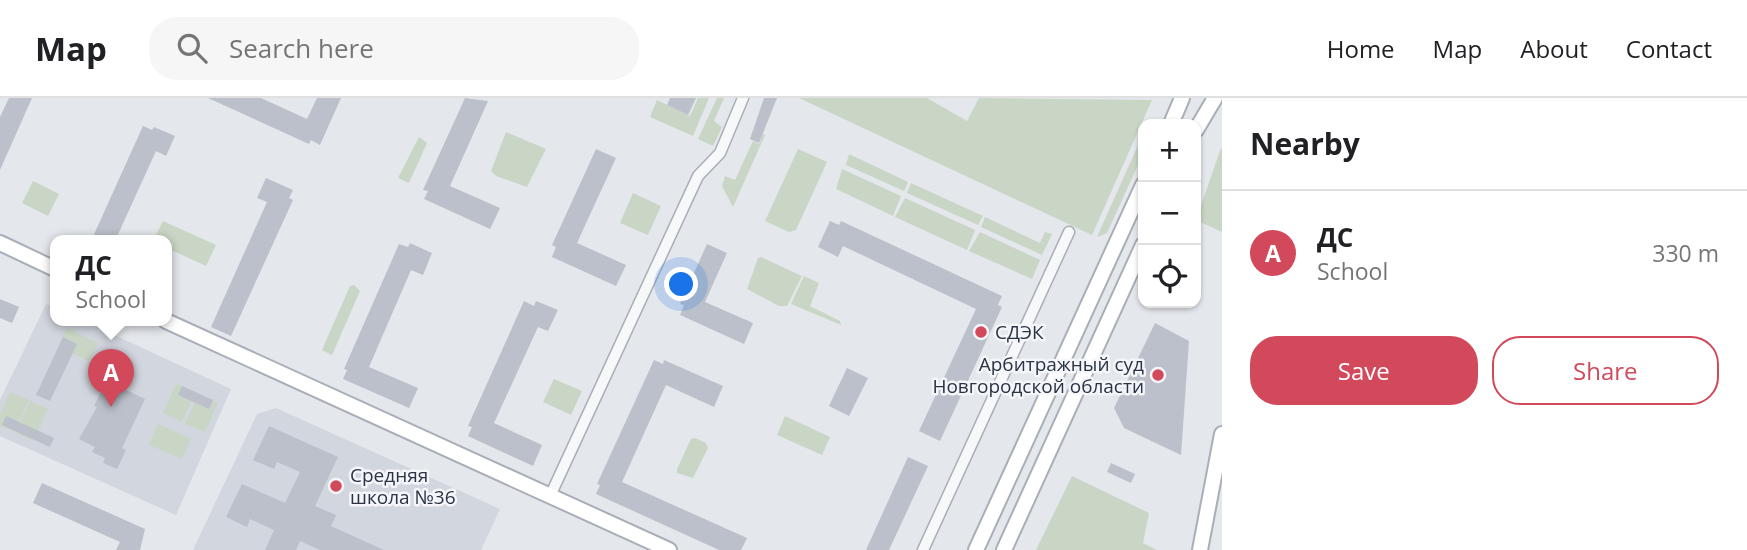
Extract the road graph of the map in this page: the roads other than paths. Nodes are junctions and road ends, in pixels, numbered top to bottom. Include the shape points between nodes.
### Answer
1 (743, 98) edge
2 (1182, 98) edge
3 (1216, 98) edge
4 (1173, 119) edge
5 (1201, 122) edge
6 (1138, 196) edge
7 (1069, 232) dead end
8 (0, 243) edge
9 (1138, 256) edge
10 (50, 268) edge
11 (172, 324) edge
12 (1222, 434) edge
13 (551, 494) junction
14 (669, 550) edge
15 (923, 550) edge
16 (976, 550) edge
17 (1004, 550) edge
18 (1200, 550) edge

1 - 13 street via 720,153 698,176
2 - 4 street
3 - 5 street
6 - 16 street
7 - 15 street
8 - 10 street
9 - 17 street
11 - 13 street
12 - 18 street
13 - 14 street

